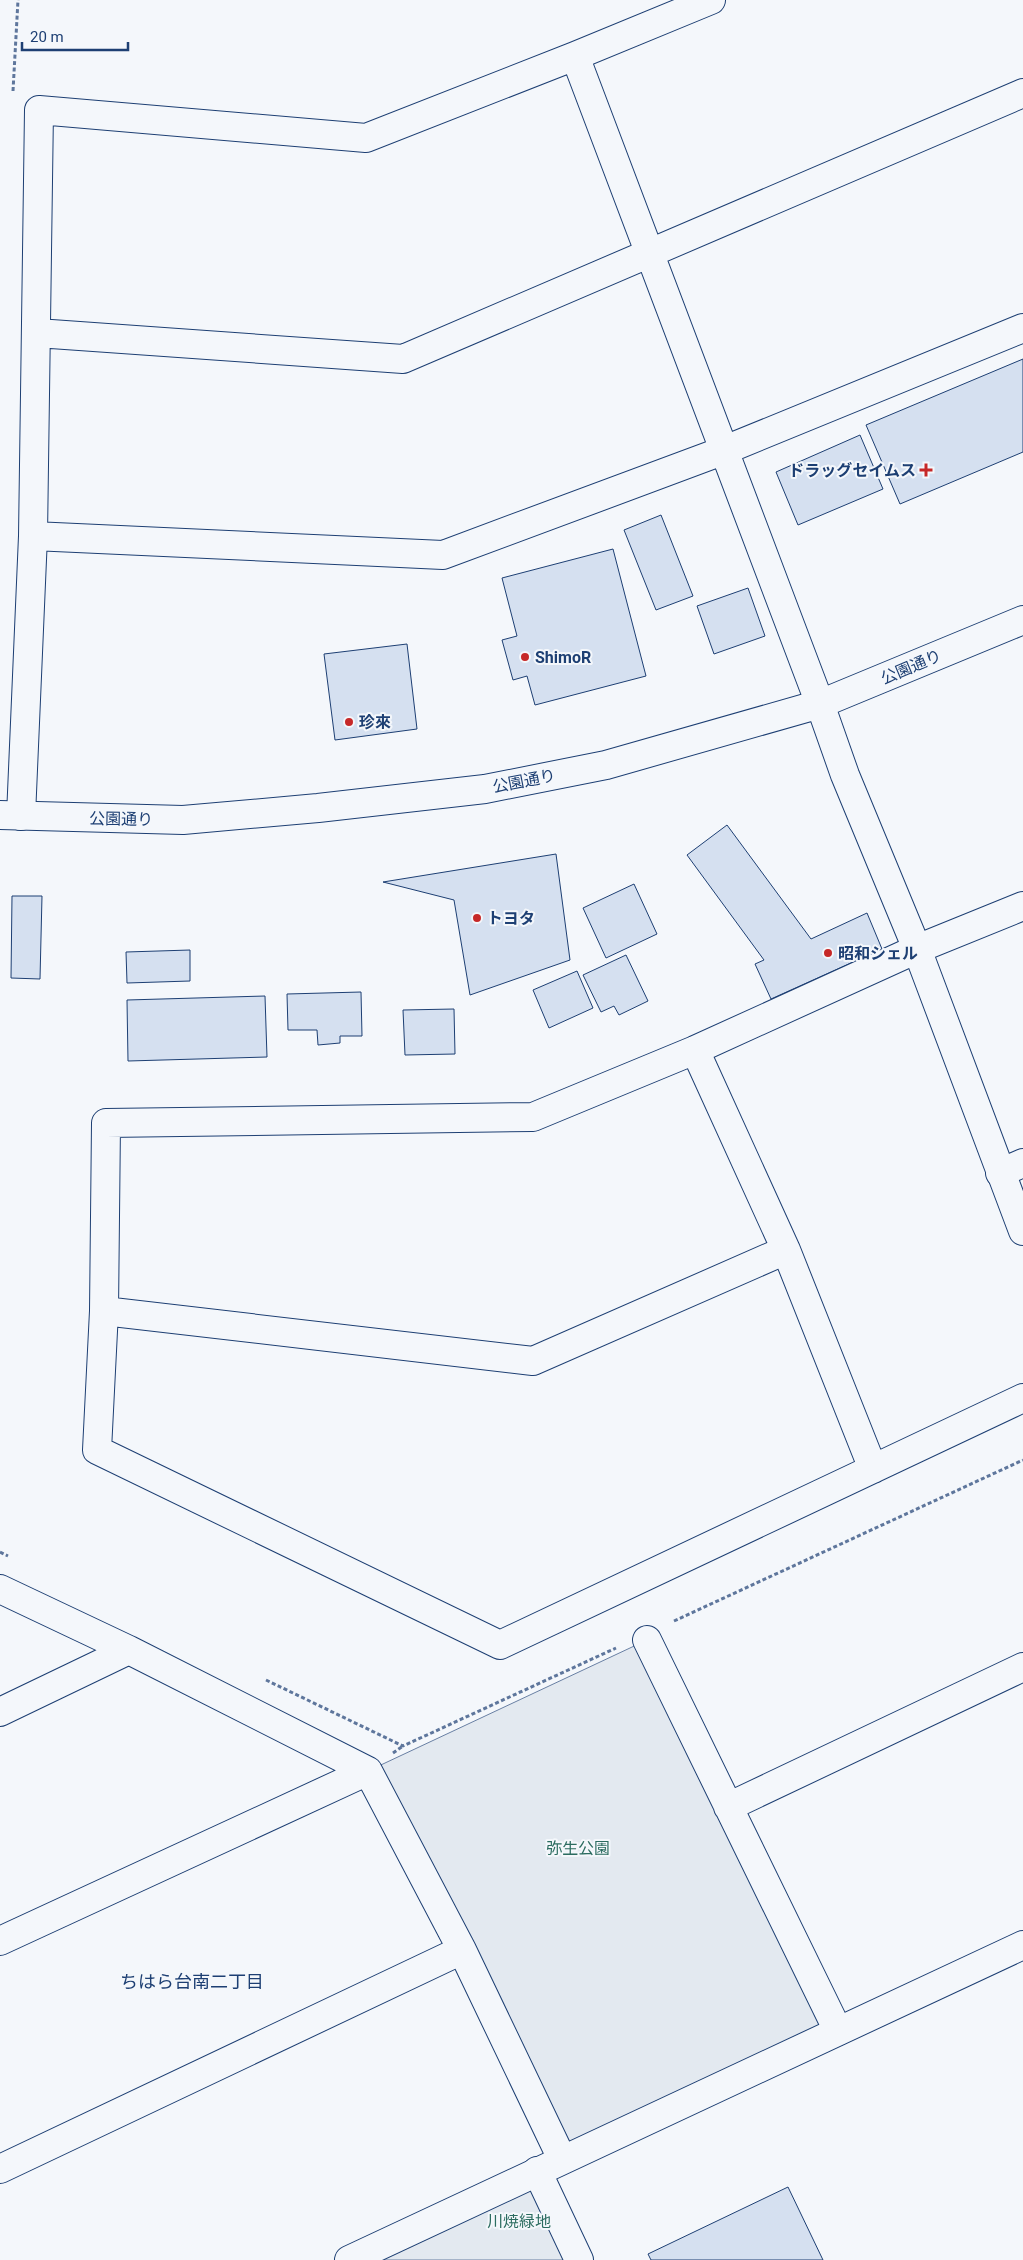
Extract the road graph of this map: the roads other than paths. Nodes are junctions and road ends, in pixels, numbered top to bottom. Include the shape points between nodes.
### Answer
1 (711, 0) edge
2 (575, 56) junction
3 (1023, 93) edge
4 (649, 253) junction
5 (1023, 328) edge
6 (37, 333) junction
7 (725, 450) junction
8 (33, 536) junction
9 (1023, 620) edge
10 (820, 704) junction
11 (11, 816) edge
12 (1023, 906) edge
13 (917, 949) junction
14 (696, 1050) junction
15 (1012, 1168) edge
16 (1023, 1231) edge
17 (786, 1250) junction
18 (104, 1311) junction
19 (1023, 1398) edge
20 (873, 1469) junction
21 (0, 1589) edge
22 (647, 1640) dead end
23 (129, 1650) junction
24 (1023, 1667) edge
25 (0, 1712) edge
26 (368, 1771) junction
27 (728, 1807) junction
28 (0, 1941) edge
29 (1023, 1945) edge
30 (462, 1950) junction
31 (838, 2031) junction
32 (562, 2159) junction
33 (0, 2169) edge
34 (537, 2171) junction
35 (349, 2260) edge
36 (579, 2260) edge

1 - 2 street
2 - 4 street
2 - 6 street via 366,138 38,110
3 - 4 street
4 - 6 street via 403,359
4 - 7 street
5 - 7 street
6 - 8 street
7 - 8 street via 444,555
7 - 10 street
8 - 11 street
9 - 10 street, 公園通り
10 - 11 street, 公園通り via 606,765 485,789 183,820
10 - 13 street via 845,775
12 - 13 street
13 - 14 street
13 - 15 street
14 - 17 street
14 - 18 street via 534,1117 106,1123
15 - 16 street
17 - 18 street via 534,1362
17 - 20 street
18 - 20 street via 97,1450 500,1646
19 - 20 street
21 - 23 street
22 - 27 street
23 - 25 street
23 - 26 street
24 - 27 street
26 - 28 street
26 - 30 street
27 - 31 street
29 - 31 street
30 - 32 street
30 - 33 street
31 - 32 street
32 - 34 street
34 - 35 street
34 - 36 street

